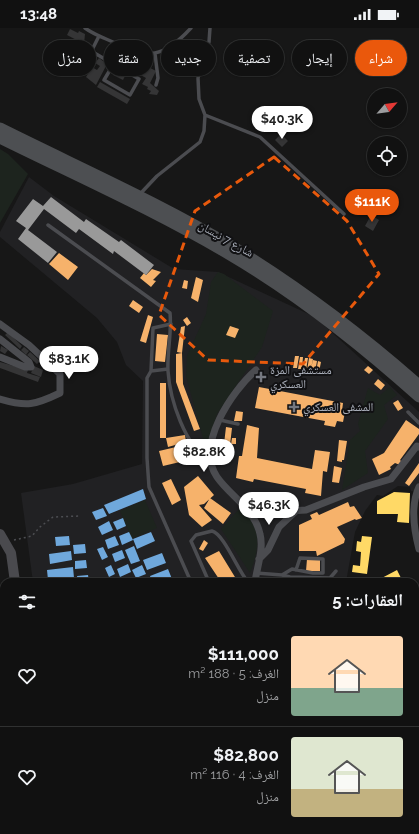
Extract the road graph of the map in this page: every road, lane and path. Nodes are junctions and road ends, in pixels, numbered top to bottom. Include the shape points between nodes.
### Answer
1 (85, 28) edge
2 (192, 28) edge
3 (210, 28) edge
4 (99, 36) junction
5 (96, 42) edge
6 (155, 54) junction
7 (112, 65) joint
8 (156, 85) dead end
9 (205, 116) junction
10 (0, 128) edge
11 (0, 138) edge
12 (134, 199) junction
13 (344, 214) dead end
14 (48, 225) dead end
15 (171, 324) junction
16 (1, 326) edge
17 (0, 339) edge
18 (0, 357) edge
19 (168, 369) junction
20 (256, 370) dead end
21 (151, 371) junction
22 (419, 385) edge
23 (419, 396) edge
24 (0, 399) edge
25 (408, 412) dead end
26 (218, 420) junction
27 (419, 423) edge
28 (238, 424) dead end
29 (419, 447) edge
30 (211, 463) junction
31 (419, 488) edge
32 (240, 500) junction
33 (296, 512) junction
34 (81, 516) dead end
35 (0, 534) edge
36 (6, 542) junction
37 (419, 549) edge
38 (259, 559) junction
39 (296, 570) junction
40 (336, 571) dead end
41 (256, 573) junction
42 (282, 575) junction
43 (15, 578) edge
44 (189, 578) edge
45 (207, 578) edge
46 (245, 578) edge
47 (255, 578) edge

1 - 4 lane
2 - 6 lane via 163,51
3 - 9 lane via 209,42 198,78 199,99
4 - 5 lane
4 - 6 lane via 131,51
6 - 8 lane via 158,78
7 - 7 lane via 139,79 130,95 104,80
9 - 12 lane via 200,142 157,176
9 - 13 lane via 260,137
10 - 12 main road, شارع 7 نيسان
11 - 12 main road, شارع 7 نيسان
12 - 22 main road, شارع 7 نيسان via 233,247 303,292
12 - 23 main road, شارع 7 نيسان via 229,254 298,299
14 - 15 lane via 170,312
15 - 19 lane
15 - 21 lane via 153,328
16 - 24 street via 29,344 60,374 60,393 38,404
17 - 18 street via 29,362 30,367
19 - 21 lane
19 - 30 lane via 174,402 183,426 195,449
20 - 26 street via 239,387
21 - 44 lane via 147,381 149,487
25 - 27 lane
26 - 28 lane
26 - 30 street via 211,448
29 - 33 street via 417,446 391,479 364,486
30 - 32 street via 218,479
31 - 37 street via 414,519 414,534
32 - 33 street
32 - 38 street via 258,527 262,542
33 - 38 street via 279,527 268,550
34 - 36 path via 53,517 32,536
35 - 36 street
36 - 43 street via 13,559
38 - 41 street
39 - 39 lane via 323,573 323,559 300,558
39 - 42 lane via 292,569
40 - 42 lane via 330,578
41 - 42 lane
41 - 47 street
45 - 46 lane via 191,541 196,535 212,531 219,535

